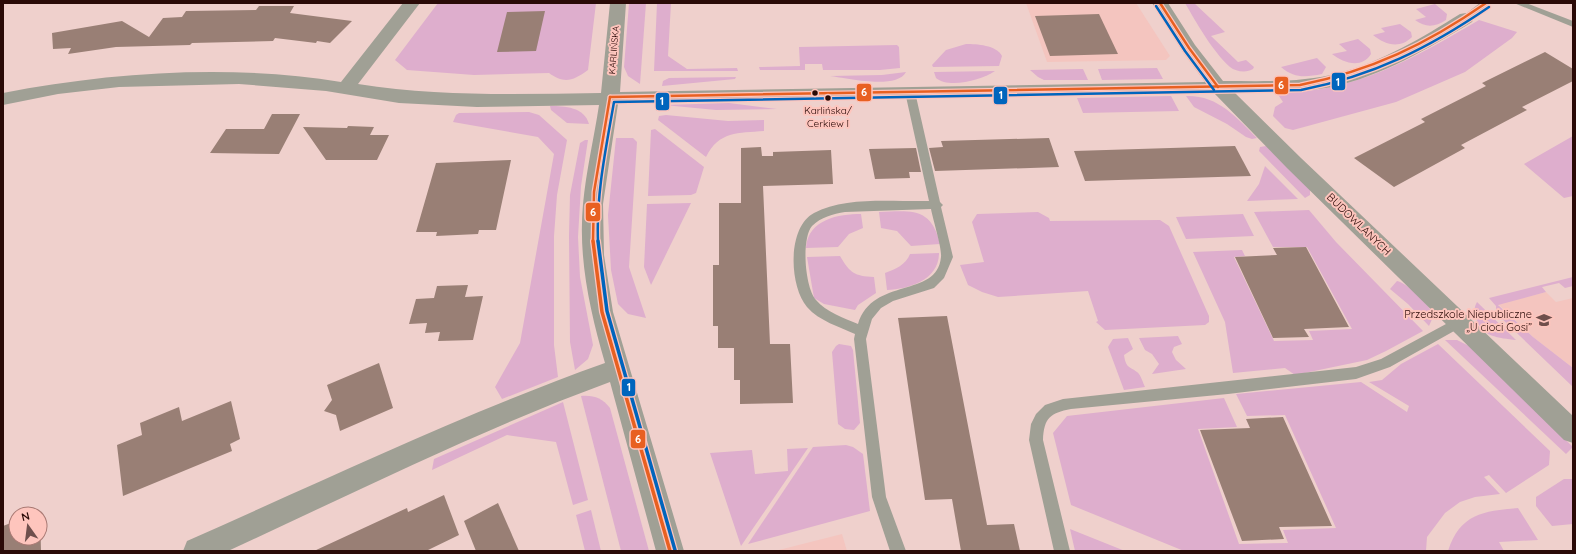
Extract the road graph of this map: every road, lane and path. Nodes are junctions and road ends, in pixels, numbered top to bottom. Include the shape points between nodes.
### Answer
1 (412, 3) edge
2 (618, 3) edge
3 (1160, 3) edge
4 (1486, 3) edge
5 (1518, 3) edge
6 (1466, 18) joint
7 (1573, 24) edge
8 (1218, 87) junction
9 (345, 89) junction
10 (910, 92) junction
11 (610, 97) junction
12 (3, 99) edge
13 (937, 206) junction
14 (1459, 322) junction
15 (861, 331) junction
16 (618, 369) junction
17 (1573, 432) edge
18 (198, 551) edge
19 (670, 551) edge
20 (898, 551) edge
21 (1062, 551) edge

1 - 9 street
2 - 11 street, KARLIŃSKA
3 - 8 street, BUDOWLANYCH
4 - 6 lane
5 - 7 lane
6 - 8 street via 1422,43 1347,76 1300,85
8 - 10 street
8 - 14 street, BUDOWLANYCH
9 - 11 street via 399,97 447,100
9 - 12 street via 260,79 146,79 65,87
10 - 11 street
10 - 13 lane
11 - 16 street, KARLIŃSKA via 594,197 592,236 602,312
13 - 15 lane via 947,250 946,265 942,272 931,285 883,299 867,316
13 - 15 lane via 831,210 814,219 803,231 800,246 806,297 821,311
14 - 17 street, BUDOWLANYCH
14 - 21 lane via 1384,364 1356,373 1071,403 1048,410 1040,417 1036,428 1036,440
15 - 20 lane via 860,348 880,497
16 - 18 street via 491,418
16 - 19 street, KARLIŃSKA

